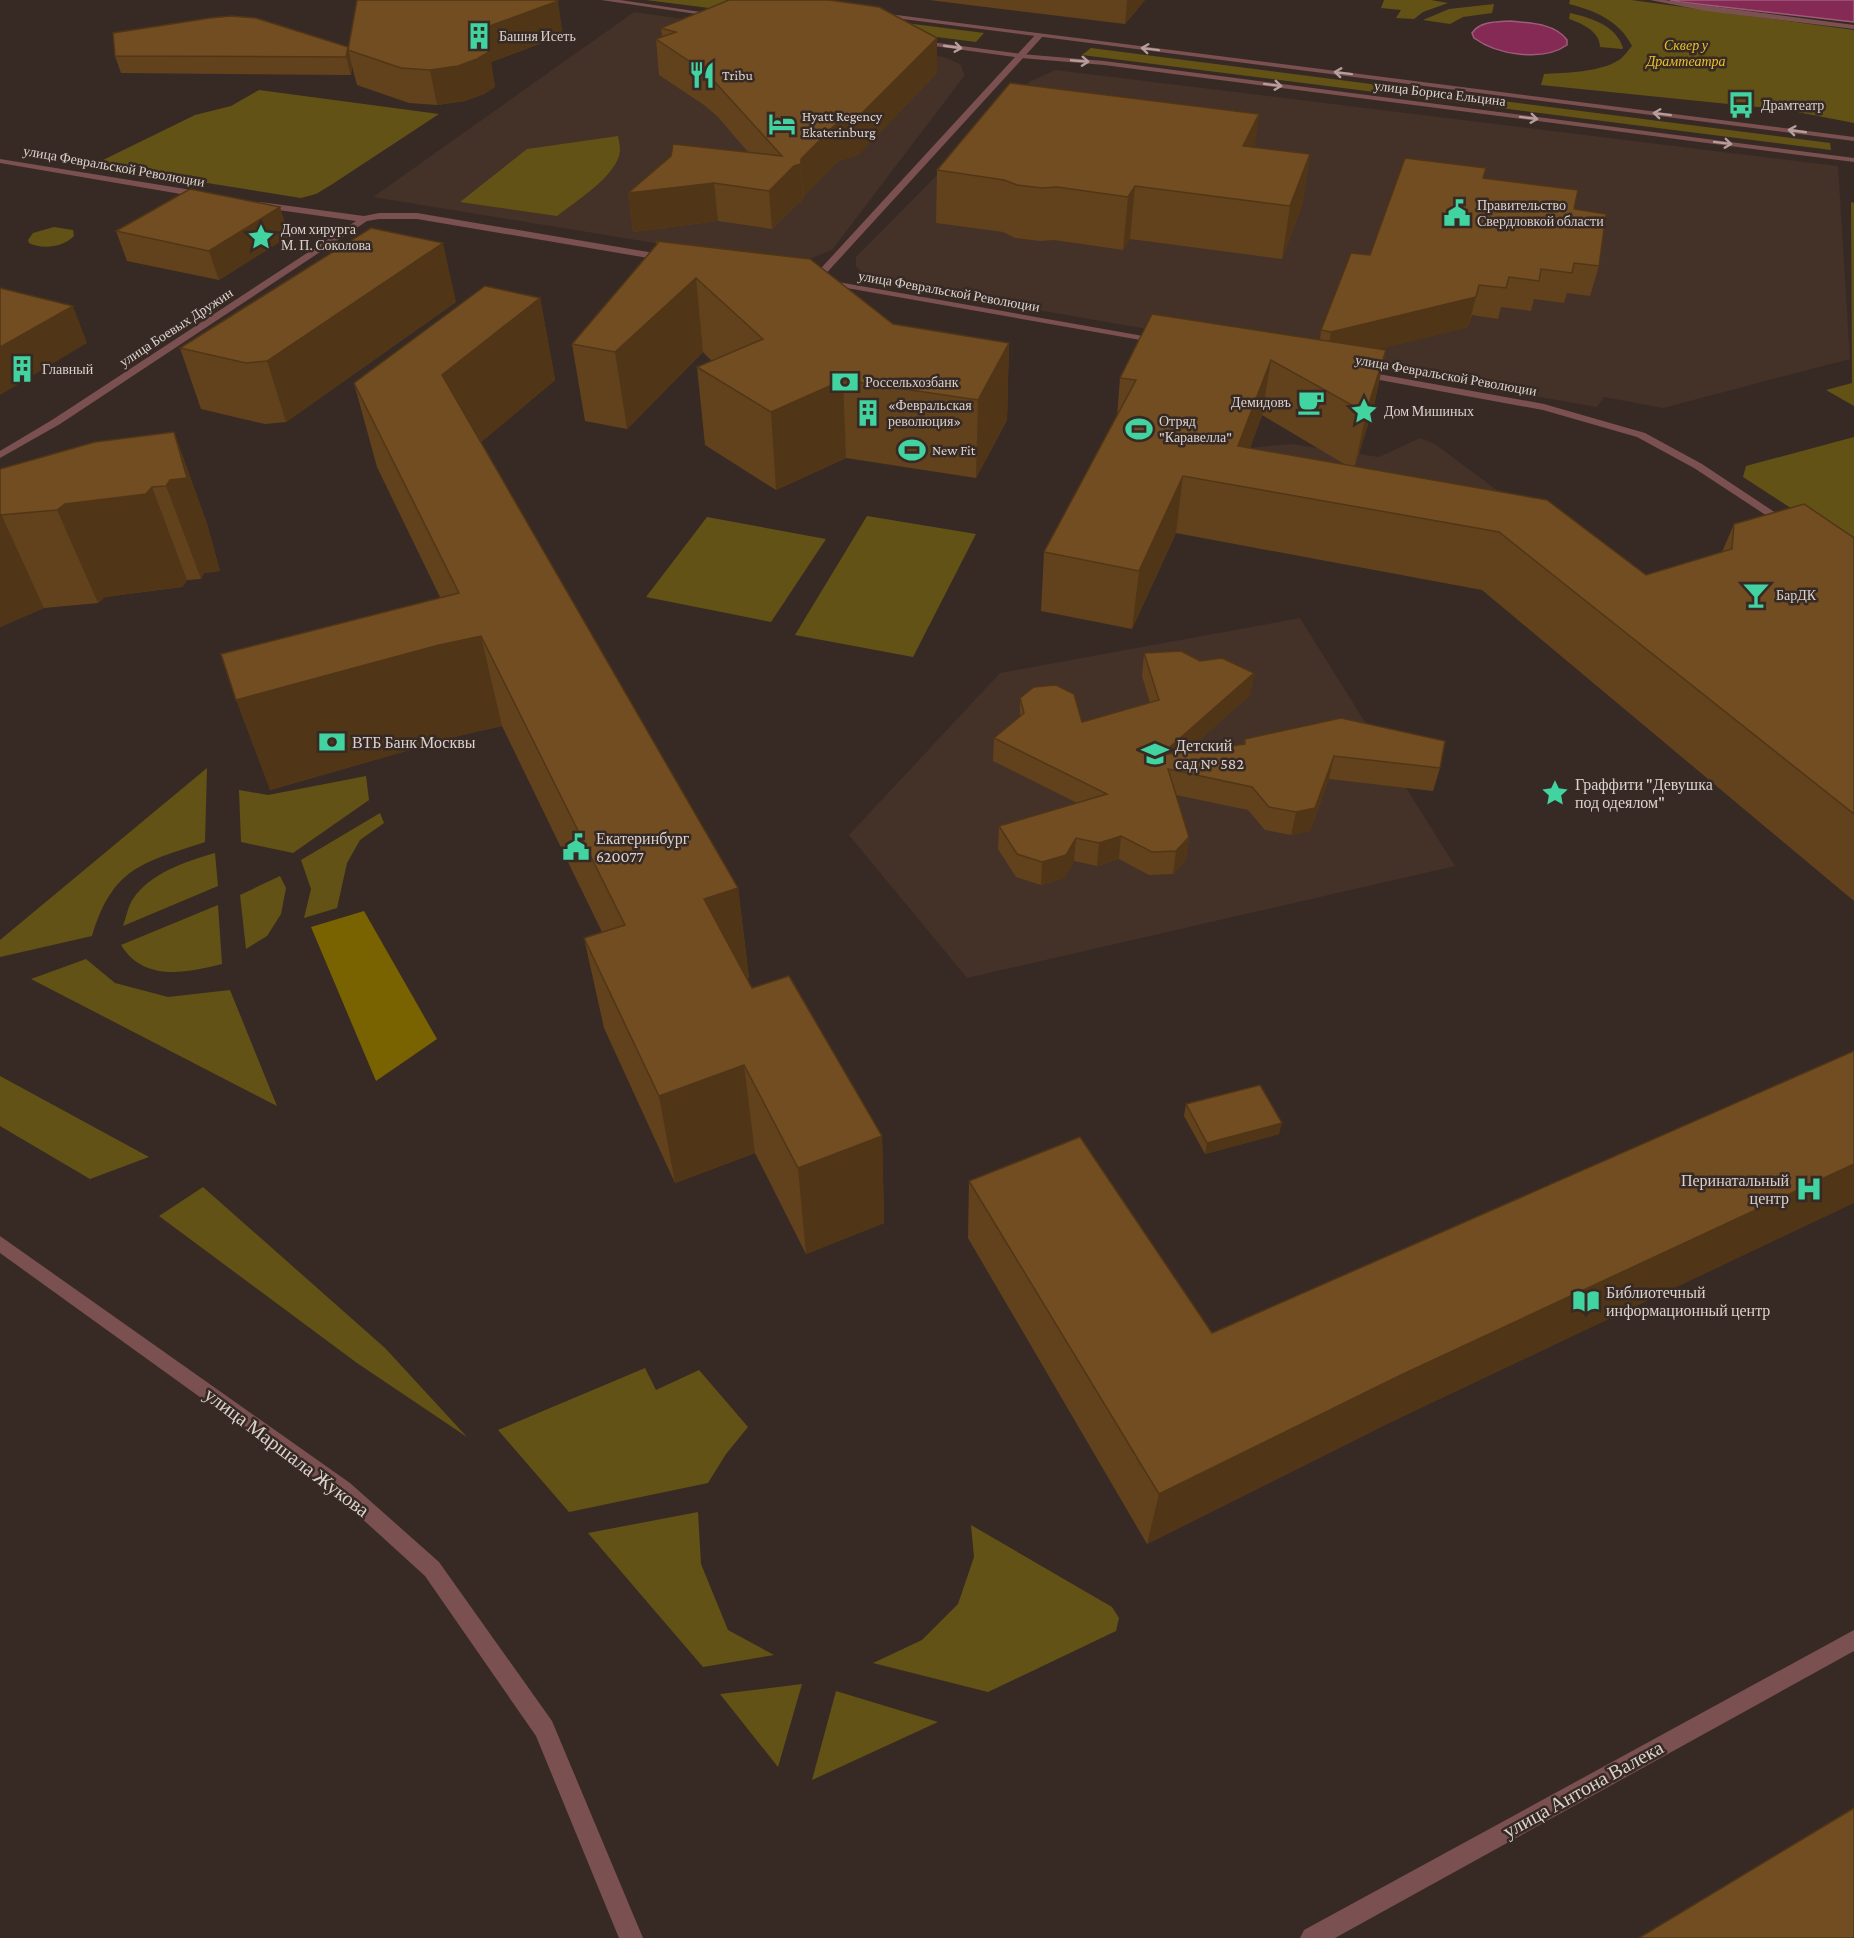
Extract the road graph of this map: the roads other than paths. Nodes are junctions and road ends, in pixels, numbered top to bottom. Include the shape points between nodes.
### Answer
1 (604, 0) edge
2 (1653, 0) edge
3 (875, 14) edge
4 (722, 16) edge
5 (1854, 27) edge
6 (1040, 35) junction
7 (908, 41) edge
8 (1022, 56) junction
9 (1854, 139) edge
10 (0, 160) edge
11 (1854, 160) edge
12 (215, 197) edge
13 (248, 203) edge
14 (364, 219) junction
15 (680, 260) edge
16 (804, 278) edge
17 (815, 280) junction
18 (1167, 343) edge
19 (1350, 372) edge
20 (0, 454) edge
21 (1796, 530) edge
22 (0, 1243) edge
23 (1854, 1640) edge
24 (631, 1938) edge
25 (1312, 1938) edge

1 - 4 street
2 - 5 street
3 - 6 street, улица Бориса Ельцина
6 - 8 street
9 -> 6 street, улица Бориса Ельцина
7 -> 8 street, улица Бориса Ельцина
8 -> 11 street, улица Бориса Ельцина via 1104,63
8 - 17 street
10 - 12 street, улица Февральской Революции
13 - 14 street
14 - 15 street via 417,216
14 - 20 street, улица Боевых Дружин via 66,415
16 - 17 street, улица Февральской Революции
17 - 18 street, улица Февральской Революции
19 - 21 street, улица Февральской Революции via 1544,407 1641,435 1698,466
22 - 24 street, улица Маршала Жукова via 344,1489 432,1569 544,1729
23 - 25 street, улица Антона Валека

